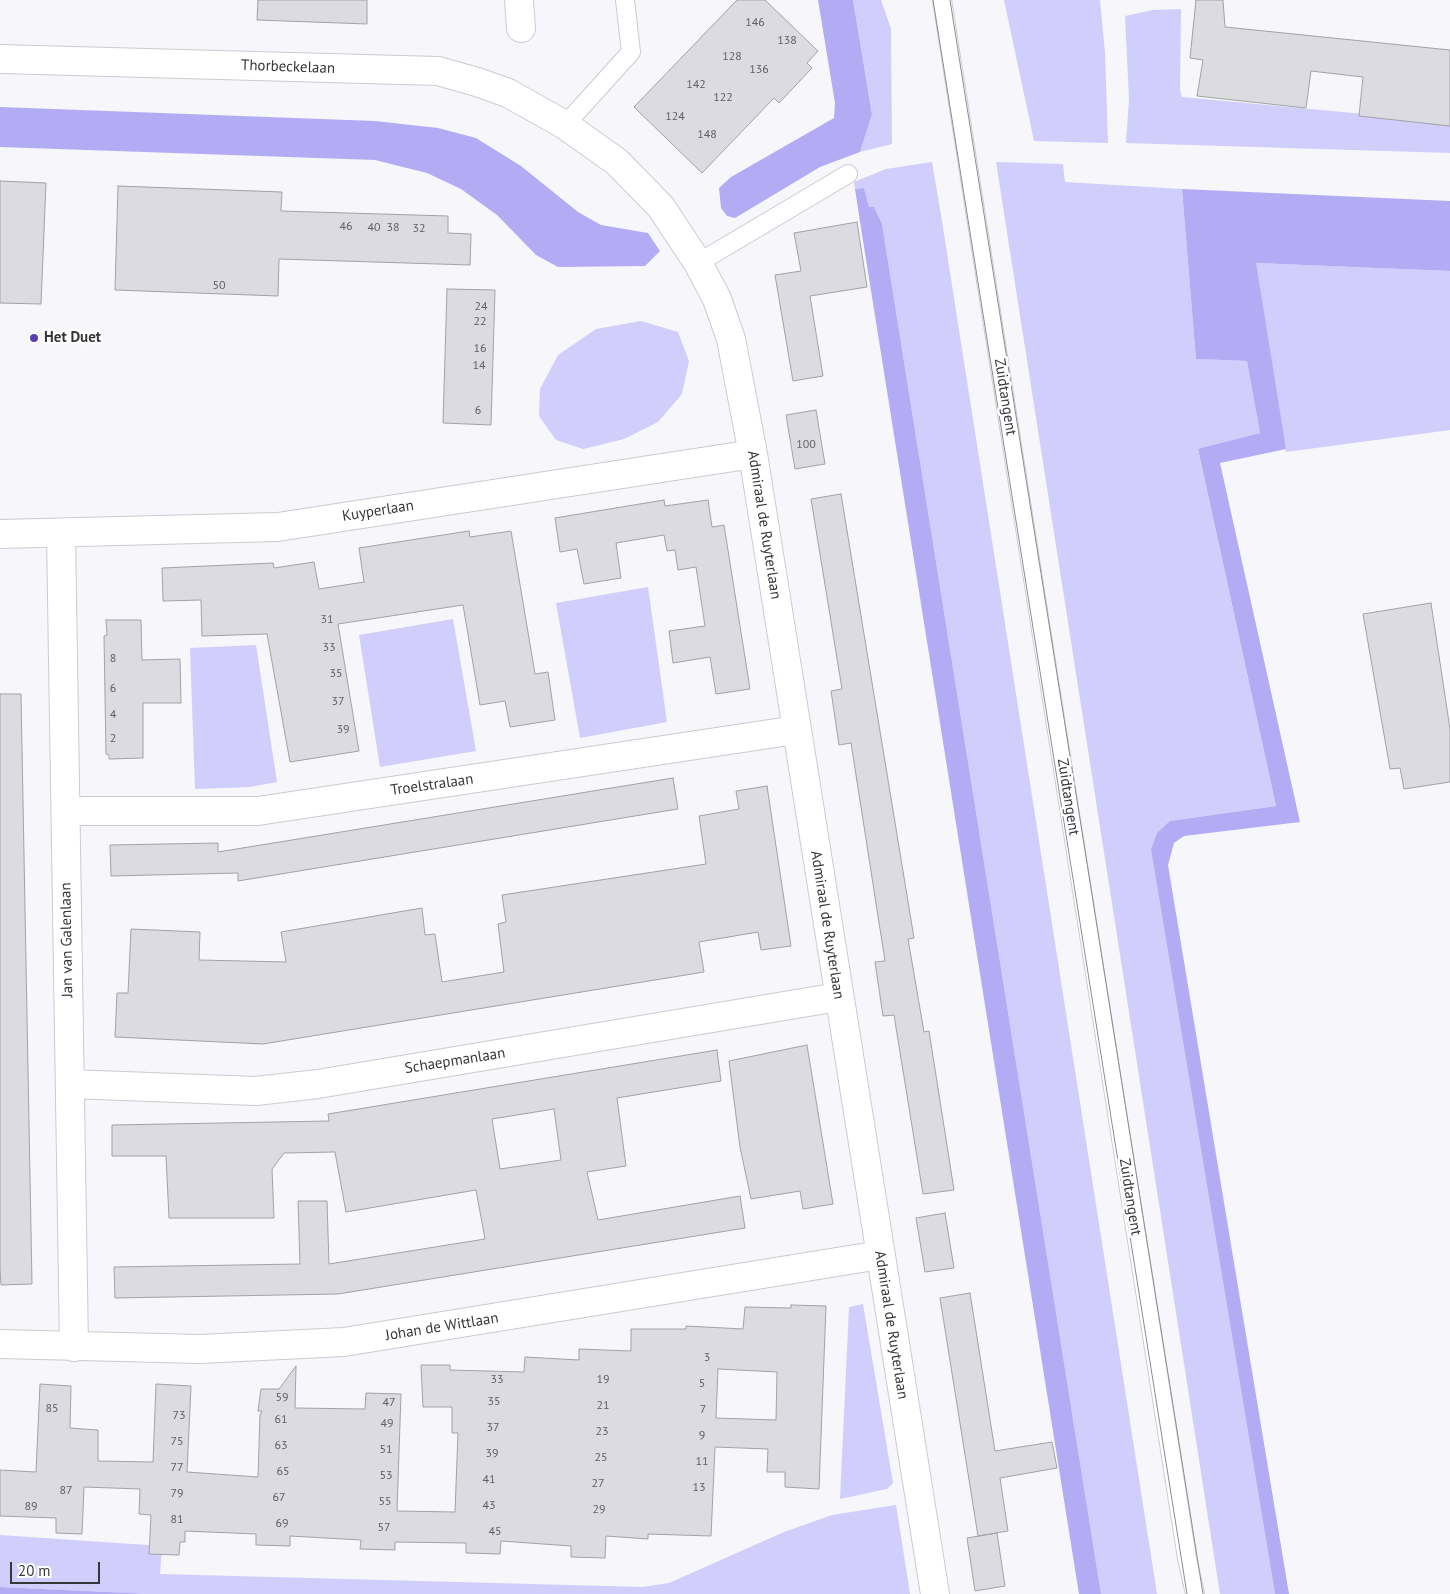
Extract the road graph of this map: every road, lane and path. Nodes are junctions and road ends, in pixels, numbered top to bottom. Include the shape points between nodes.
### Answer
1 (519, 0) edge
2 (625, 0) edge
3 (942, 0) edge
4 (521, 28) dead end
5 (0, 59) edge
6 (565, 125) junction
7 (848, 174) dead end
8 (698, 263) junction
9 (753, 454) junction
10 (0, 534) edge
11 (61, 534) junction
12 (796, 730) junction
13 (66, 811) junction
14 (838, 997) junction
15 (70, 1084) junction
16 (880, 1255) junction
17 (0, 1344) edge
18 (74, 1347) junction
19 (935, 1594) edge
20 (1195, 1594) edge

1 - 4 street
2 - 6 lane via 631,52
3 - 20 lane, Zuidtangent
5 - 6 street, Thorbeckelaan via 438,71 508,93
6 - 8 street, Admiraal de Ruyterlaan via 617,162 661,207
7 - 8 lane
8 - 9 street, Admiraal de Ruyterlaan via 717,299 730,339
9 - 11 street, Kuyperlaan via 278,527
9 - 12 street, Admiraal de Ruyterlaan
10 - 11 street, Kuyperlaan
11 - 13 street, Jan van Galenlaan
12 - 13 street, Troelstralaan via 258,811
12 - 14 street, Admiraal de Ruyterlaan
13 - 15 street, Jan van Galenlaan
14 - 15 street, Schaepmanlaan via 309,1085 256,1091
14 - 16 street, Admiraal de Ruyterlaan
15 - 18 street, Jan van Galenlaan
16 - 18 street, Johan de Wittlaan via 344,1342 200,1349
16 - 19 street, Admiraal de Ruyterlaan
17 - 18 street, Johan de Wittlaan

